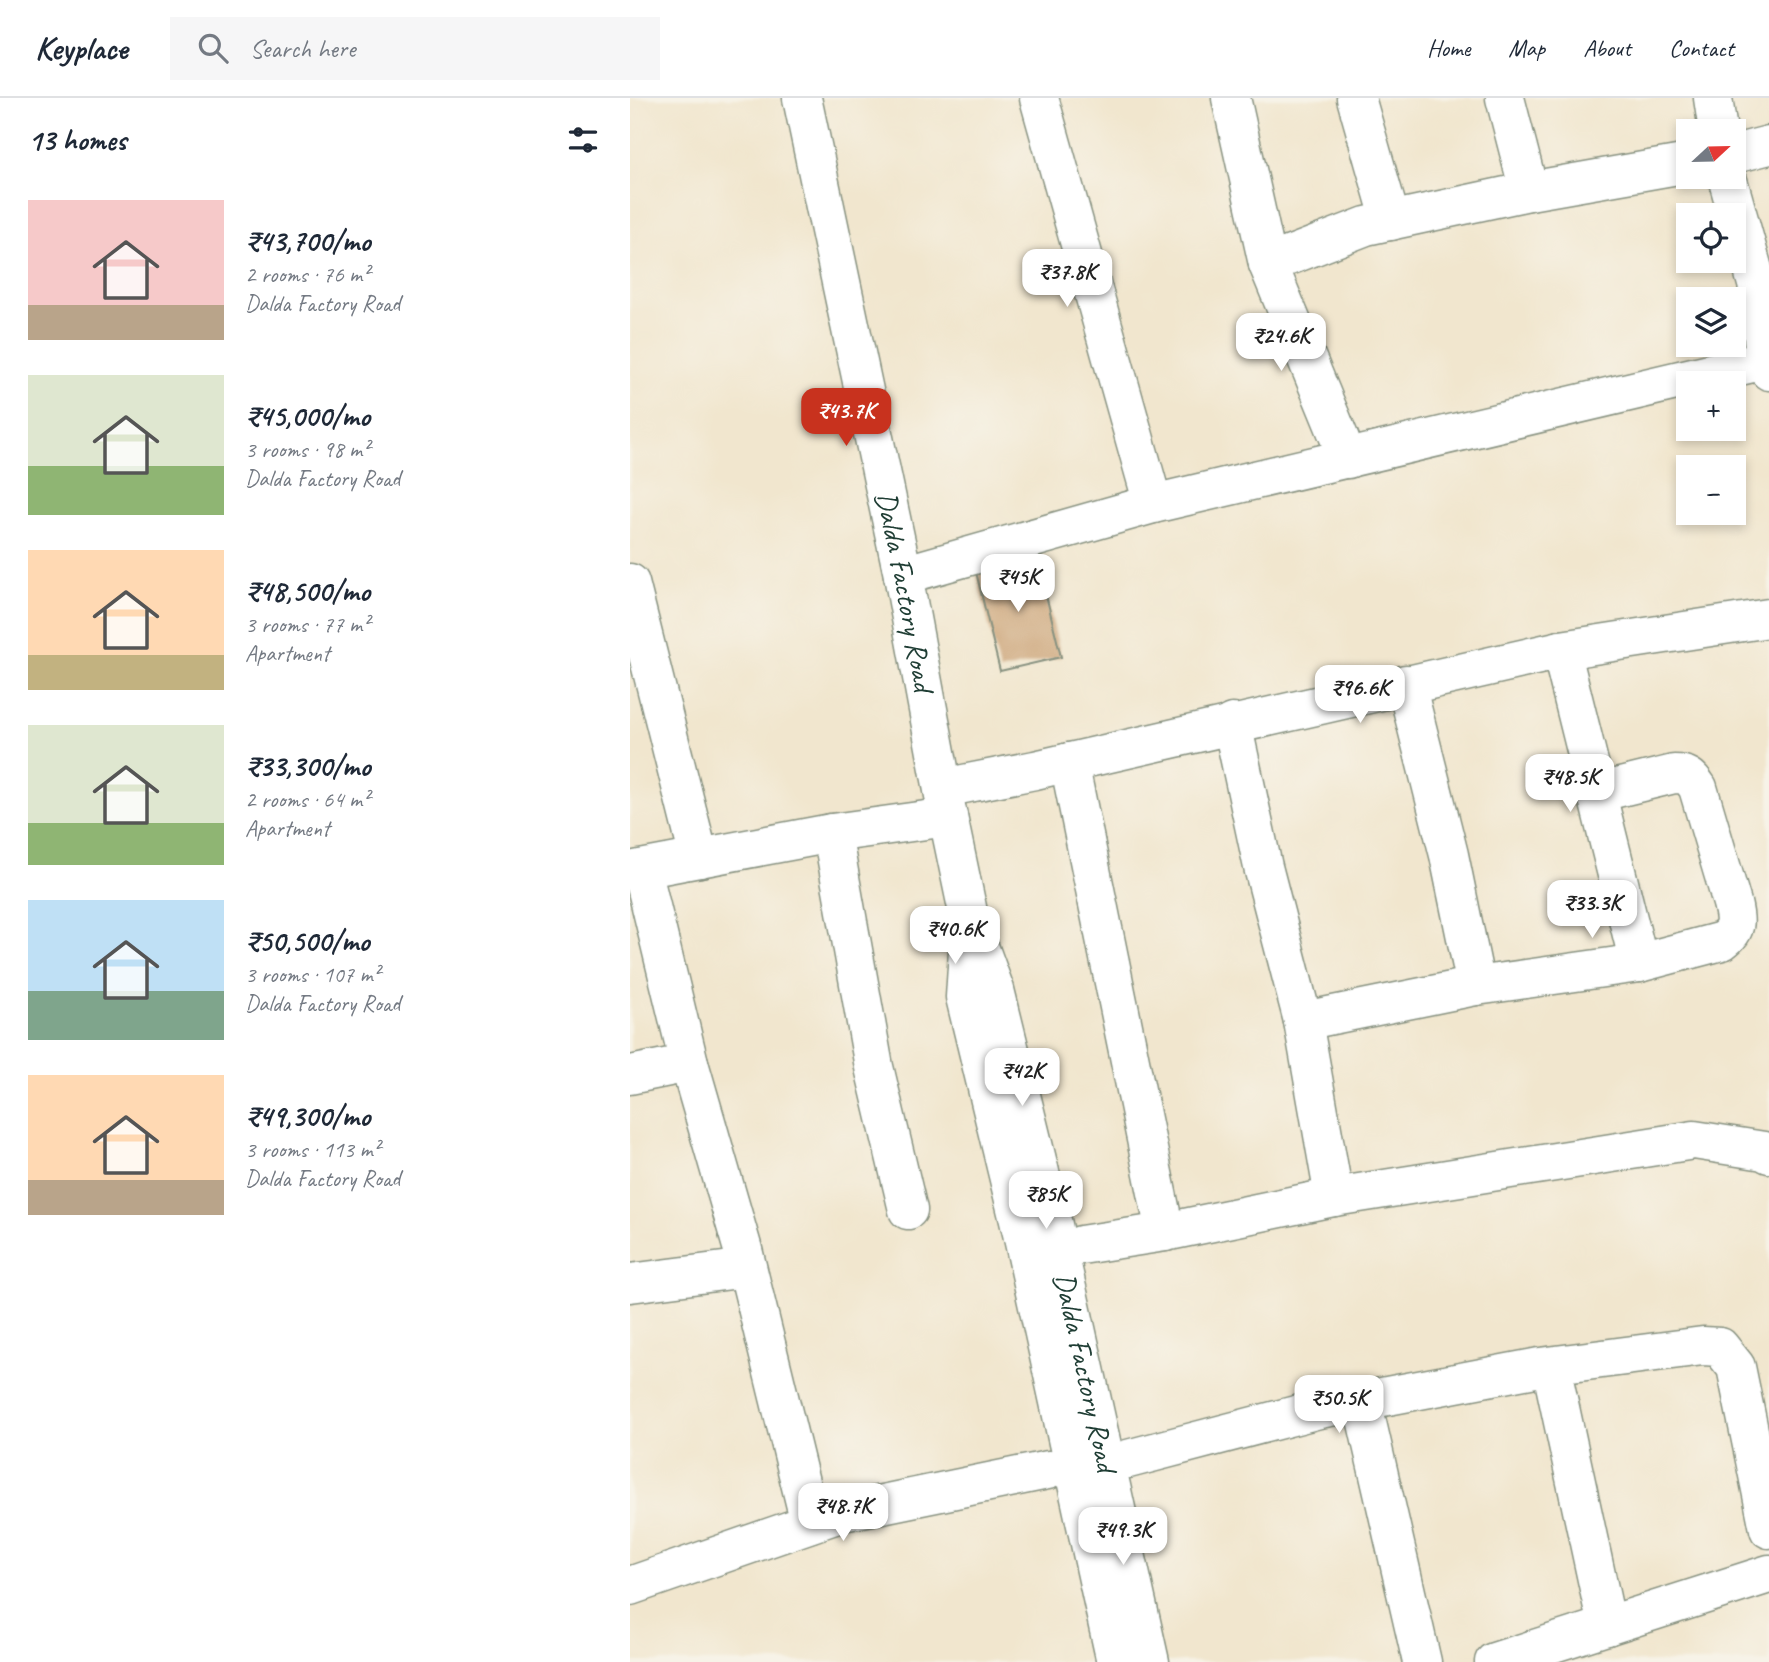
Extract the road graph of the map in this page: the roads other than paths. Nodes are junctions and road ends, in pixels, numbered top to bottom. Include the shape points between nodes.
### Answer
1 (802, 98) edge
2 (1039, 98) edge
3 (1231, 98) edge
4 (1356, 98) edge
5 (1505, 98) edge
6 (1713, 98) edge
7 (1716, 119) edge
8 (1769, 145) edge
9 (1746, 151) edge
10 (1676, 165) edge
11 (1731, 189) edge
12 (1529, 191) junction
13 (1391, 221) junction
14 (1268, 264) junction
15 (1764, 290) edge
16 (1767, 365) edge
17 (1348, 458) junction
18 (1153, 505) junction
19 (903, 575) junction
20 (630, 583) edge
21 (1769, 618) edge
22 (637, 640) edge
23 (1560, 650) junction
24 (1406, 684) junction
25 (1232, 723) junction
26 (1069, 762) junction
27 (1596, 793) junction
28 (946, 803) junction
29 (832, 833) junction
30 (699, 858) junction
31 (636, 870) edge
32 (1639, 963) junction
33 (1476, 986) junction
34 (980, 993) junction
35 (1303, 1021) junction
36 (689, 1063) junction
37 (630, 1074) edge
38 (1769, 1154) edge
39 (1334, 1197) junction
40 (908, 1210) dead end
41 (1165, 1231) junction
42 (1052, 1234) junction
43 (747, 1268) junction
44 (630, 1283) edge
45 (1551, 1366) junction
46 (1362, 1401) junction
47 (1128, 1459) junction
48 (1048, 1470) junction
49 (810, 1523) junction
50 (1769, 1529) edge
51 (1769, 1574) edge
52 (633, 1577) edge
53 (1607, 1626) junction
54 (1090, 1662) edge
55 (1116, 1662) edge
56 (1150, 1662) edge
57 (1175, 1662) edge
58 (1422, 1662) edge
59 (1494, 1662) edge

1 - 19 street, Dalda Factory Road
2 - 18 street
3 - 14 street
4 - 13 street
5 - 12 street
6 - 7 street
8 - 9 street
10 - 12 street
11 - 15 street
12 - 13 street
13 - 14 street via 1366,226
14 - 17 street
15 - 16 street
16 - 17 street
17 - 18 street
18 - 19 street
19 - 28 street, Dalda Factory Road
20 - 22 street
21 - 23 street
22 - 30 street
23 - 24 street
23 - 27 street
24 - 25 street
24 - 33 street
25 - 26 street
25 - 35 street
26 - 28 street
26 - 41 street
27 - 32 street
27 - 32 street via 1674,774 1689,776 1698,788 1732,903 1735,929 1722,941
28 - 29 street
28 - 34 street, Dalda Factory Road
29 - 30 street
29 - 40 street via 874,1067
30 - 31 street
31 - 36 street
32 - 33 street
33 - 35 street
34 - 42 street, Dalda Factory Road
34 - 42 street via 1034,1064
34 - 48 street via 962,1069
35 - 39 street
36 - 37 street
36 - 43 street
38 - 39 street via 1694,1140
39 - 41 street
41 - 42 street
42 - 47 street
42 - 55 street, Dalda Factory Road
42 - 56 street, Dalda Factory Road
43 - 44 street
43 - 49 street
45 - 46 street
45 - 50 street via 1720,1347 1736,1367
45 - 53 street
46 - 47 street
46 - 58 street
47 - 57 street
48 - 49 street via 843,1512
48 - 54 street
49 - 52 street
51 - 53 street
53 - 59 street

